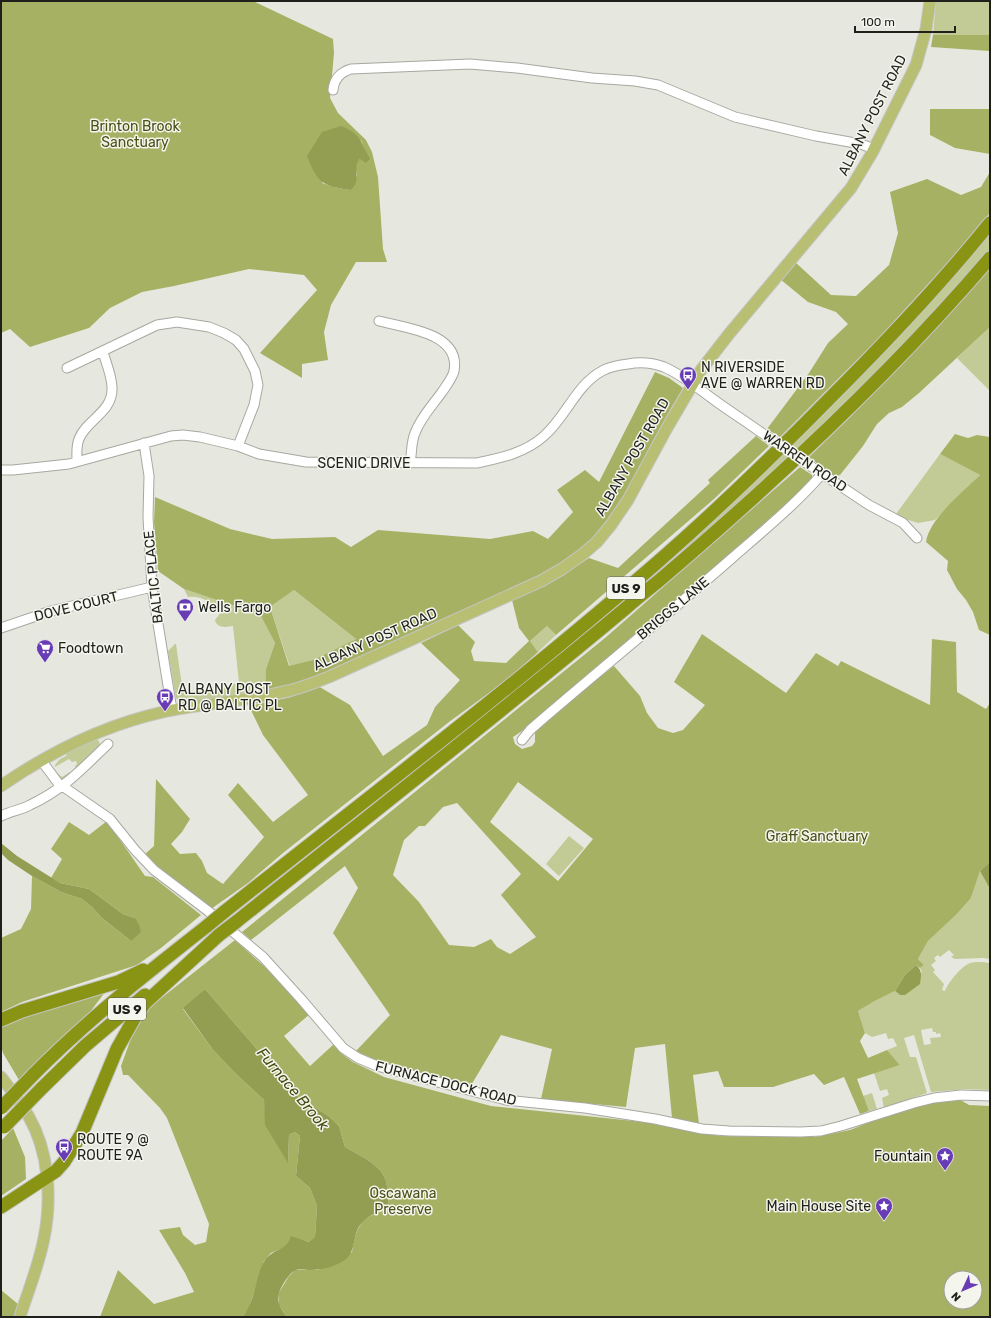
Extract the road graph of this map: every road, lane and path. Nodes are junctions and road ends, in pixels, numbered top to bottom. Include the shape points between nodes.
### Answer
1 (930, 1) edge
2 (333, 90) dead end
3 (874, 149) junction
4 (990, 223) edge
5 (990, 258) edge
6 (379, 321) dead end
7 (102, 352) junction
8 (67, 368) dead end
9 (692, 384) junction
10 (144, 443) junction
11 (238, 446) junction
12 (77, 461) junction
13 (410, 463) junction
14 (1, 470) edge
15 (819, 472) junction
16 (917, 538) dead end
17 (152, 587) junction
18 (1, 628) edge
19 (172, 710) junction
20 (522, 740) dead end
21 (108, 744) dead end
22 (41, 760) junction
23 (1, 786) edge
24 (63, 786) junction
25 (1, 816) edge
26 (207, 926) junction
27 (219, 935) junction
28 (1, 1020) edge
29 (1, 1077) edge
30 (990, 1096) edge
31 (1, 1108) edge
32 (2, 1128) edge
33 (46, 1176) junction
34 (1, 1207) edge
35 (20, 1317) edge

1 - 3 main road, ALBANY POST ROAD via 926,29 910,79
2 - 3 street via 336,79 351,69 470,64 517,68 658,85 735,117
3 - 9 main road, ALBANY POST ROAD via 846,194 729,334
4 - 26 highway, US 9, bridge via 915,310 839,389 752,475 652,567 494,698
5 - 27 highway, US 9, bridge via 932,323 850,407 659,581
6 - 13 street via 428,333 445,342 454,354 454,372 421,418 414,434
7 - 8 street
7 - 11 street via 157,325 177,322 209,327 236,340 251,361 258,385 254,405
7 - 12 street via 112,388 111,397 108,405 84,429 79,439
9 - 13 street, SCENIC DRIVE via 663,367 638,362 619,365 602,370 593,377 576,395 558,422 523,451 477,463
9 - 15 street, WARREN ROAD, bridge
9 - 19 main road, ALBANY POST ROAD via 622,510 592,546 562,569 311,684 274,694
10 - 11 street, SCENIC DRIVE via 183,435
10 - 12 street, SCENIC DRIVE
10 - 17 street, BALTIC PLACE via 150,476 148,517
11 - 13 street, SCENIC DRIVE via 259,454 306,462
12 - 14 street, SCENIC DRIVE via 69,464
15 - 16 street, WARREN ROAD via 869,505 903,523
15 - 20 street, BRIGGS LANE via 811,487 744,548 538,723
17 - 18 street, DOVE COURT via 51,611
17 - 19 street, BALTIC PLACE
19 - 22 main road, ALBANY POST ROAD via 106,730
21 - 24 street
22 - 23 main road, ALBANY POST ROAD
22 - 24 street, FURNACE DOCK ROAD
24 - 25 street via 32,805
24 - 30 street, FURNACE DOCK ROAD via 108,816 154,870 262,955 346,1051 386,1069 506,1100 586,1108 729,1132 821,1131 934,1098 961,1095
26 - 28 highway via 138,973 118,982 22,1011
26 - 31 highway, US 9, bridge via 103,1010 52,1056
27 - 32 highway, US 9, bridge via 113,1021 62,1067
27 - 33 highway via 138,1012 120,1043 76,1144 56,1171
29 - 33 main road via 30,1118 41,1147
33 - 34 highway
33 - 35 main road via 48,1208 45,1233 40,1257

